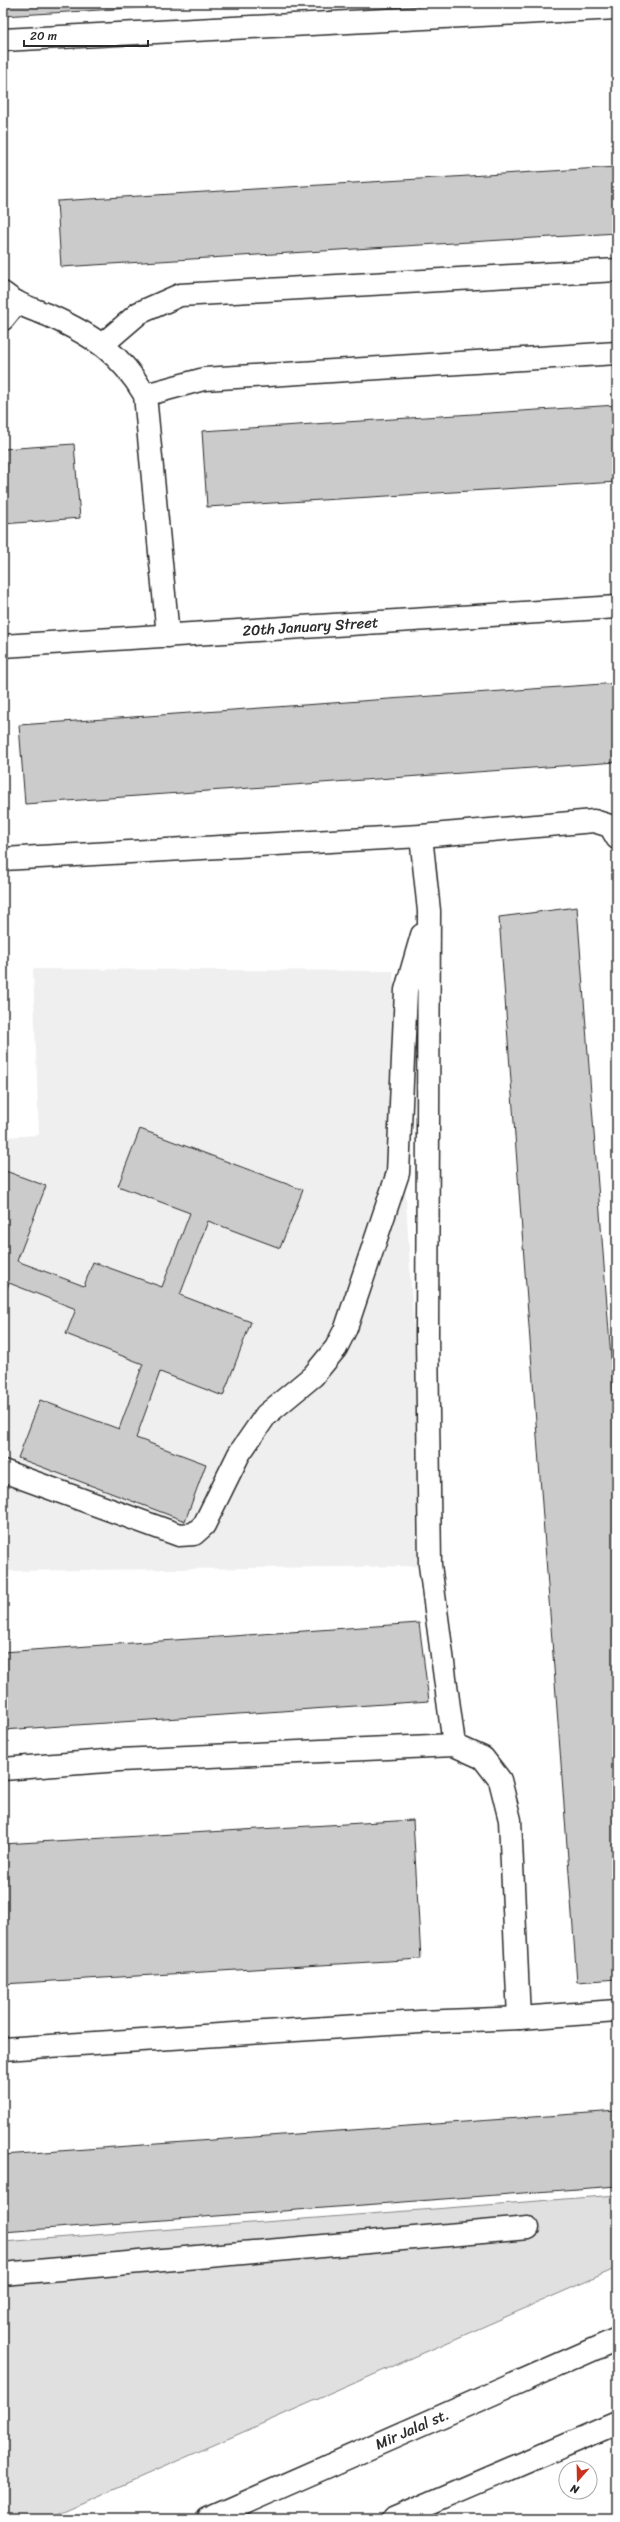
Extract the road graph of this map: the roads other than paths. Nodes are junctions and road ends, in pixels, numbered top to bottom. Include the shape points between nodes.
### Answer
1 (617, 8) edge
2 (3, 40) edge
3 (617, 270) edge
4 (7, 305) edge
5 (104, 344) junction
6 (617, 353) edge
7 (145, 395) junction
8 (617, 606) edge
9 (168, 636) junction
10 (3, 646) edge
11 (421, 836) junction
12 (617, 838) edge
13 (3, 859) edge
14 (429, 911) junction
15 (3, 1471) edge
16 (454, 1745) junction
17 (3, 1769) edge
18 (617, 2012) edge
19 (519, 2018) junction
20 (3, 2049) edge
21 (528, 2228) dead end
22 (3, 2274) edge
23 (617, 2339) edge
24 (617, 2423) edge
25 (208, 2519) edge
26 (394, 2519) edge

1 - 2 street
3 - 5 street via 180,295 140,313
4 - 5 street via 50,317
5 - 7 street via 131,371
6 - 7 street via 204,379
7 - 9 street
8 - 9 street, 20th January Street
9 - 10 street, 20th January Street
11 - 12 street via 594,822 610,826
11 - 13 street
11 - 14 street
14 - 15 street via 406,990 398,1173 346,1328 336,1348 313,1376 266,1415 239,1454 204,1525 194,1534 179,1535
14 - 16 street via 427,1336 430,1565
16 - 17 street via 118,1760
16 - 19 street via 483,1758 500,1780 510,1820
18 - 19 street
19 - 20 street
21 - 22 street
23 - 25 street, Mir Jalal st.
24 - 26 street

